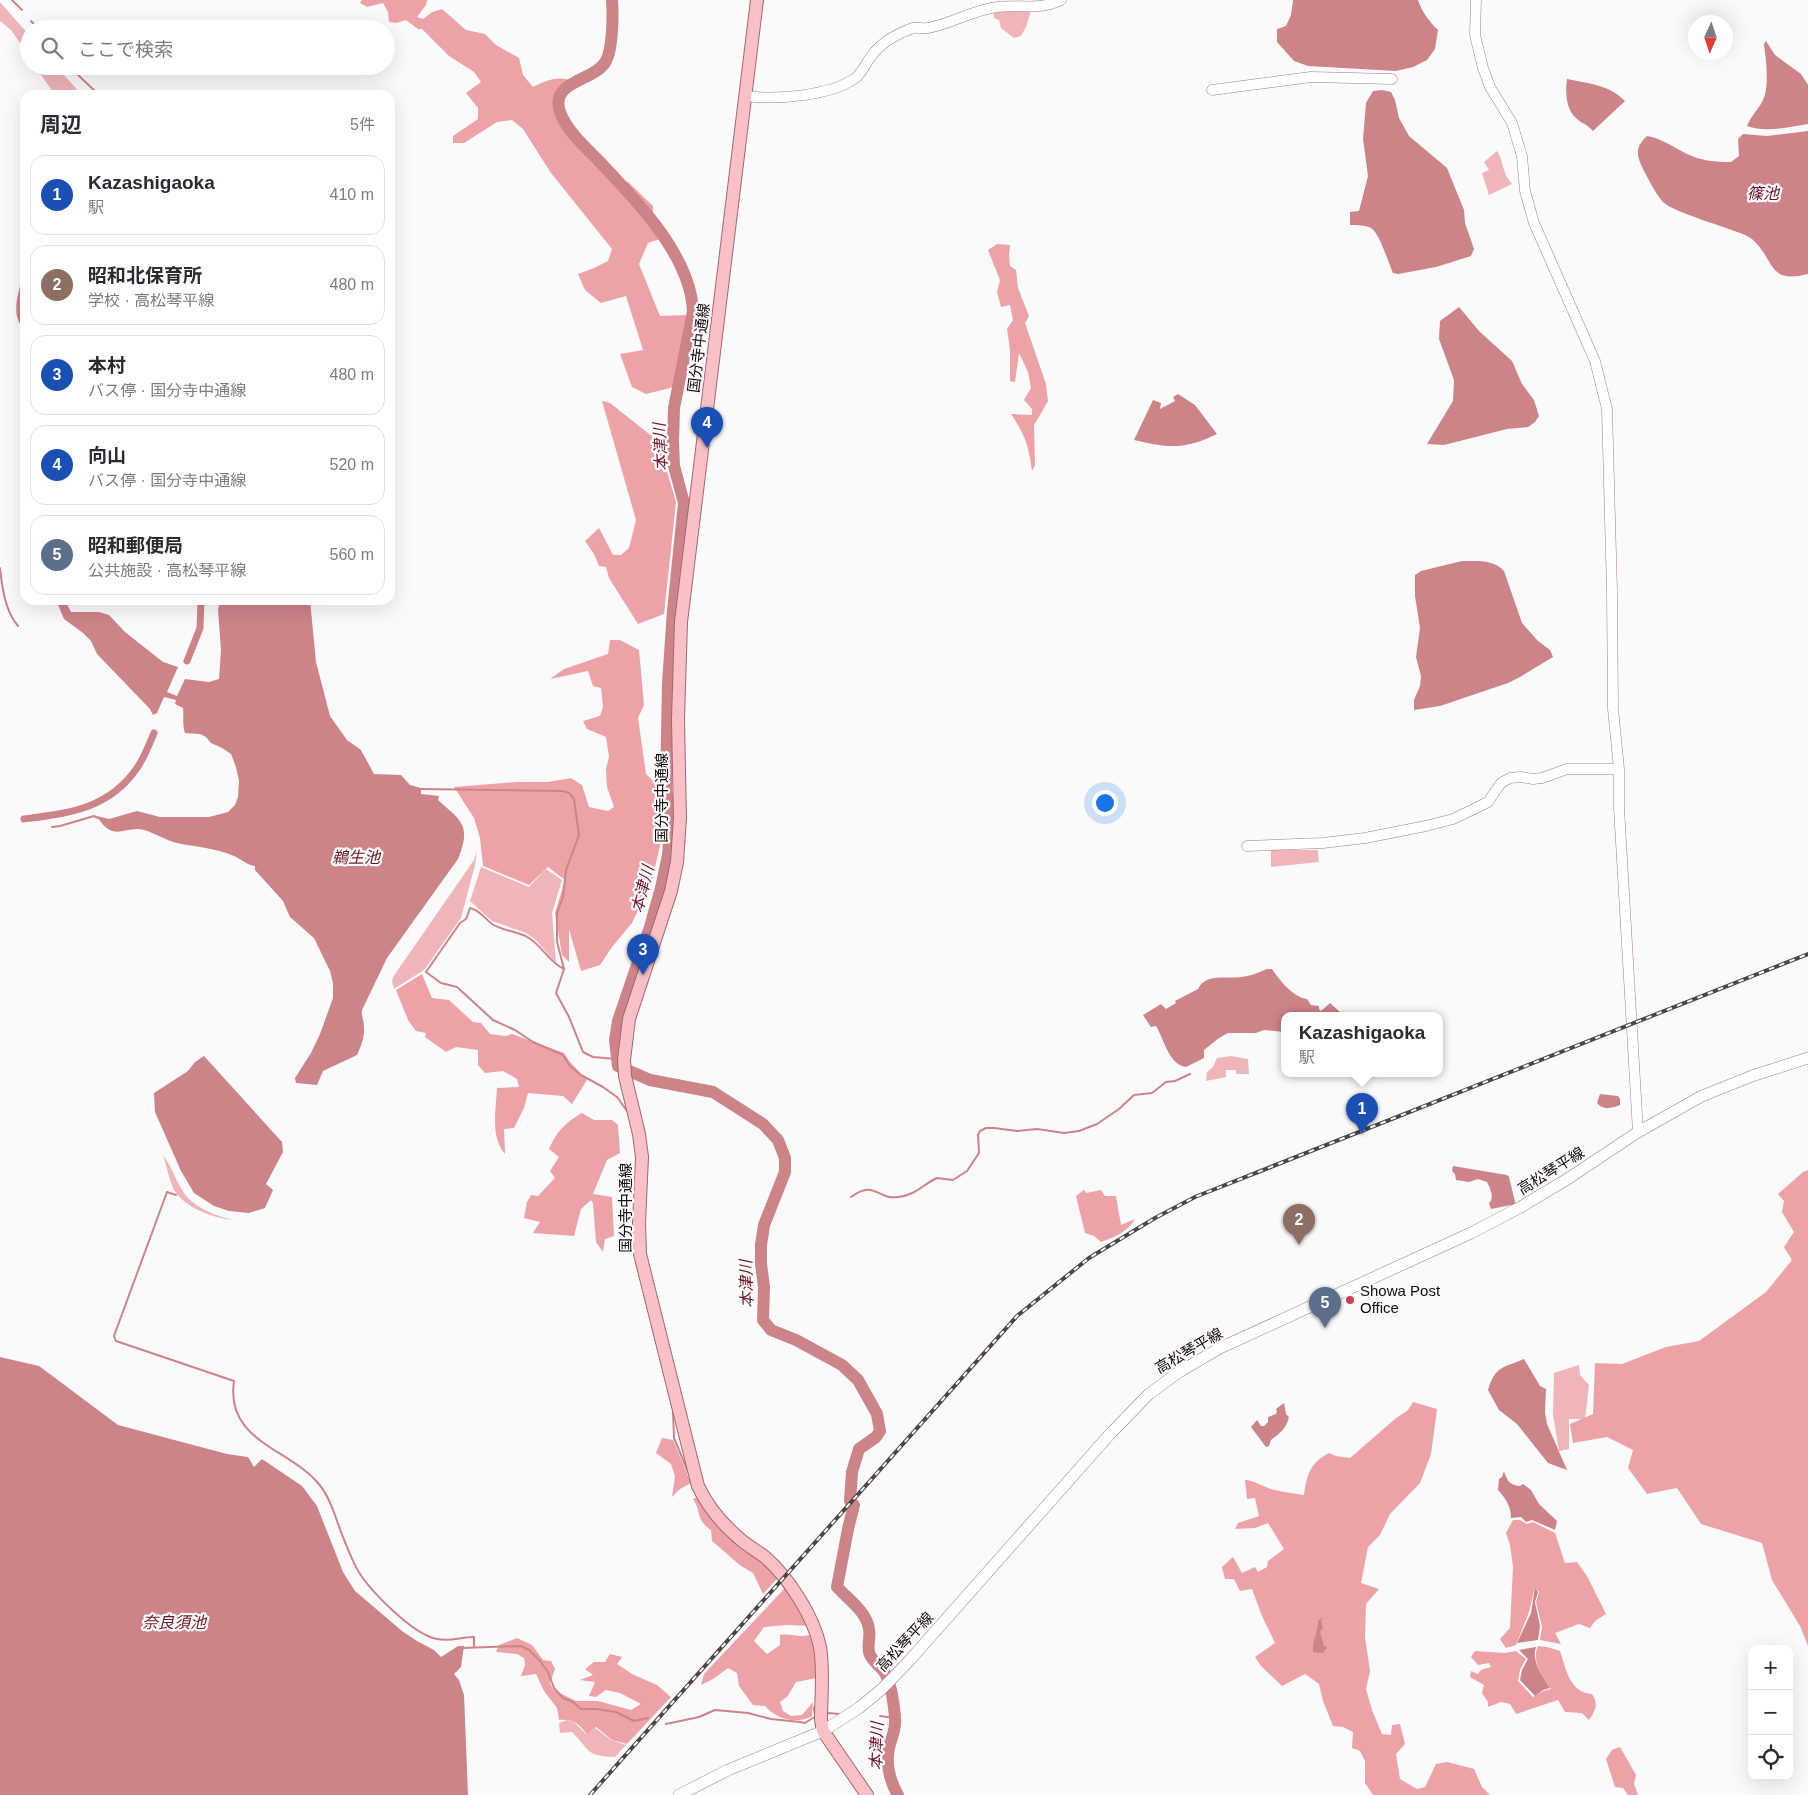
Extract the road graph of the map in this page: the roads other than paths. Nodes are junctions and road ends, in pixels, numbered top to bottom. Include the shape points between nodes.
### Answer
1 (757, 0) edge
2 (1061, 0) edge
3 (1476, 0) edge
4 (1392, 79) dead end
5 (1212, 90) dead end
6 (746, 96) junction
7 (1619, 769) junction
8 (1246, 846) dead end
9 (1808, 1058) edge
10 (1638, 1132) junction
11 (823, 1731) junction
12 (679, 1795) edge
13 (866, 1795) edge

1 - 6 main road, 国分寺中通線
2 - 6 street via 1036,8 999,7 927,28 915,27 881,45 853,80 830,90 783,98
3 - 7 street via 1475,35 1490,87 1512,124 1522,156 1525,191 1534,223 1595,361 1608,409 1613,709
4 - 5 street via 1311,76
6 - 11 main road, 国分寺中通線 via 682,622 678,862 629,1018 624,1068 642,1157 640,1254 695,1474 704,1498 716,1516 777,1569 809,1618 820,1652
7 - 8 street via 1567,769 1542,778 1510,778 1501,783 1488,802 1453,819 1426,826 1323,843
7 - 10 street
9 - 10 main road, 高松琴平線 via 1723,1087
10 - 11 main road, 高松琴平線 via 1519,1208 1220,1348 1160,1385 1110,1434 895,1676 847,1717
11 - 12 main road, 高松琴平線 via 728,1770
11 - 13 main road, 国分寺中通線

